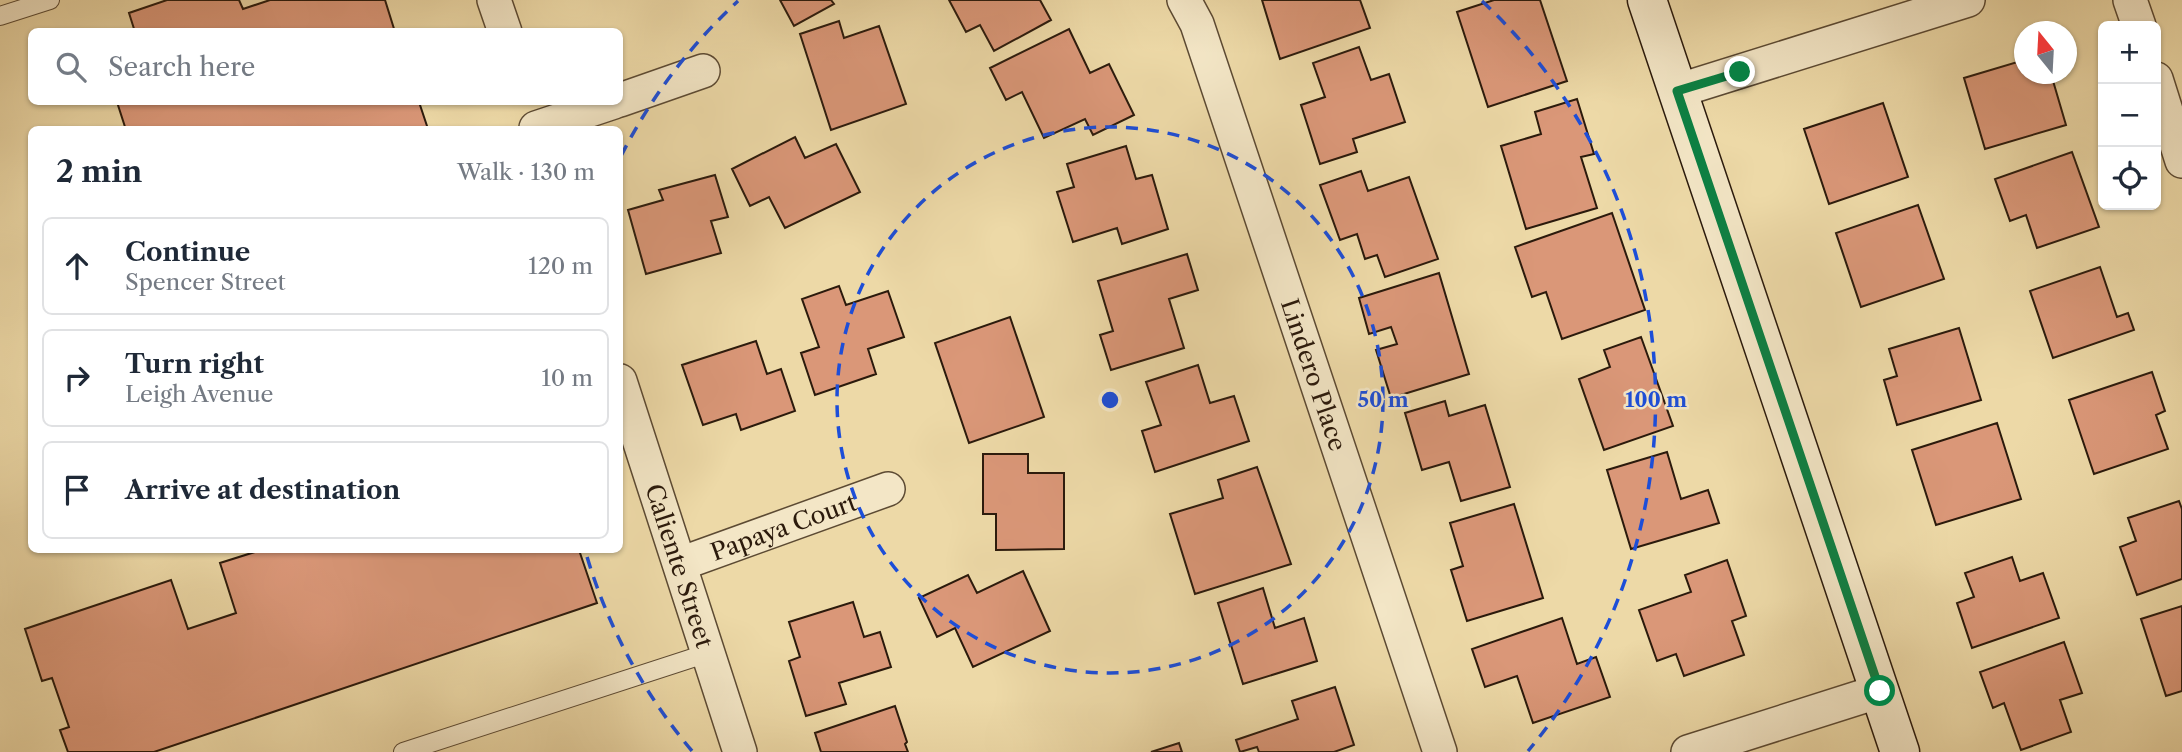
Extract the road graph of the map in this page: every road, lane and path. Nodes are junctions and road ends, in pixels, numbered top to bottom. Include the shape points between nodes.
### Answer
1 (50, 0) edge
2 (494, 0) edge
3 (1184, 0) edge
4 (1647, 0) edge
5 (1968, 0) edge
6 (2130, 0) edge
7 (0, 16) edge
8 (2137, 21) edge
9 (504, 28) edge
10 (703, 71) dead end
11 (2158, 84) edge
12 (1677, 91) junction
13 (623, 99) edge
14 (601, 105) edge
15 (534, 120) edge
16 (2182, 160) edge
17 (623, 389) edge
18 (888, 489) dead end
19 (680, 564) junction
20 (708, 653) junction
21 (1880, 691) junction
22 (411, 751) edge
23 (740, 752) edge
24 (1440, 752) edge
25 (1688, 752) edge
26 (1900, 752) edge

1 - 7 lane
2 - 9 street
3 - 24 street, Lindero Place via 1197,24
4 - 12 street
5 - 12 street
6 - 8 street
10 - 13 street
11 - 16 street
12 - 21 street
14 - 15 street
17 - 19 street, Caliente Street
18 - 19 street, Papaya Court
19 - 20 street, Caliente Street
20 - 22 lane
20 - 23 street, Caliente Street
21 - 25 street
21 - 26 street

